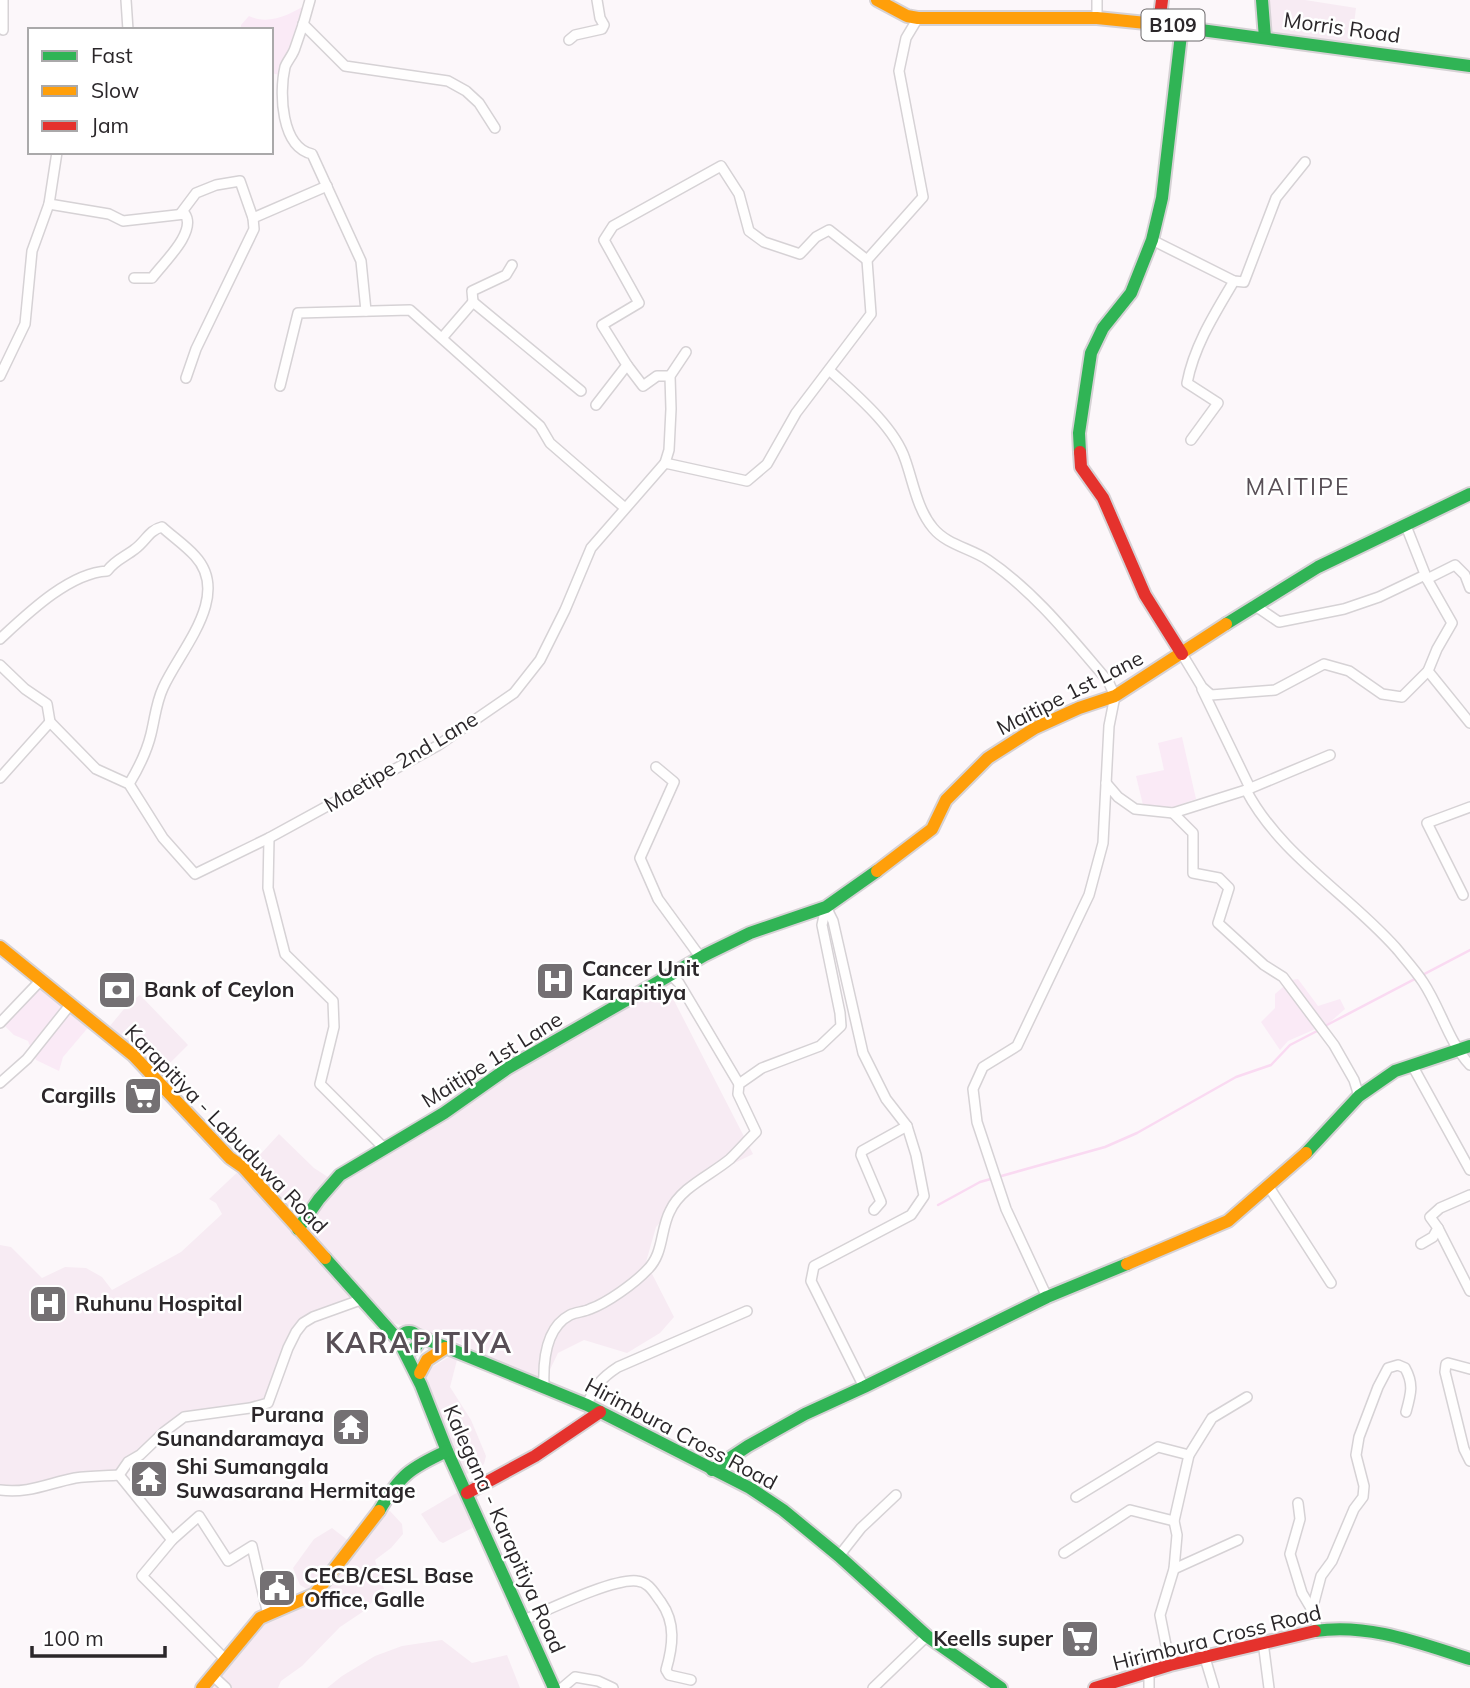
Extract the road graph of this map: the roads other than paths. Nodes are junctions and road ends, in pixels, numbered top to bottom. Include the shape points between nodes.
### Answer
1 (3, 0) edge
2 (126, 0) edge
3 (310, 0) edge
4 (597, 0) edge
5 (877, 0) edge
6 (1097, 0) edge
7 (1162, 0) edge
8 (1262, 0) edge
9 (918, 18) junction
10 (1097, 18) junction
11 (303, 24) junction
12 (1159, 24) junction
13 (1182, 26) junction
14 (128, 28) edge
15 (3, 30) dead end
16 (1265, 38) junction
17 (569, 40) dead end
18 (1470, 66) edge
19 (495, 128) dead end
20 (57, 154) edge
21 (1305, 162) dead end
22 (327, 186) junction
23 (49, 204) junction
24 (181, 213) junction
25 (253, 218) junction
26 (1152, 240) junction
27 (867, 260) junction
28 (512, 265) dead end
29 (134, 278) dead end
30 (1234, 281) junction
31 (473, 302) junction
32 (366, 311) junction
33 (442, 338) junction
34 (686, 352) dead end
35 (627, 365) junction
36 (829, 370) junction
37 (0, 376) edge
38 (670, 376) junction
39 (186, 378) dead end
40 (280, 386) dead end
41 (581, 391) dead end
42 (596, 405) dead end
43 (1191, 440) dead end
44 (576, 460) dead end
45 (665, 463) junction
46 (1469, 496) edge
47 (626, 507) junction
48 (1406, 526) junction
49 (1426, 577) junction
50 (1470, 588) edge
51 (1254, 605) junction
52 (0, 639) edge
53 (1182, 654) junction
54 (0, 664) edge
55 (1428, 671) junction
56 (1202, 687) junction
57 (1115, 696) junction
58 (50, 722) junction
59 (1470, 723) edge
60 (1330, 755) dead end
61 (656, 767) dead end
62 (0, 778) edge
63 (1106, 783) junction
64 (129, 784) junction
65 (1248, 789) junction
66 (1470, 808) edge
67 (1173, 813) junction
68 (269, 838) junction
69 (1463, 895) dead end
70 (826, 906) junction
71 (0, 947) edge
72 (701, 958) junction
73 (671, 975) junction
74 (41, 980) junction
75 (70, 1004) junction
76 (0, 1023) edge
77 (1464, 1049) edge
78 (1412, 1065) junction
79 (1470, 1065) edge
80 (0, 1083) edge
81 (739, 1084) junction
82 (1359, 1096) junction
83 (907, 1126) junction
84 (384, 1148) junction
85 (1470, 1170) edge
86 (1269, 1187) junction
87 (1470, 1195) edge
88 (874, 1210) dead end
89 (1438, 1228) junction
90 (298, 1229) junction
91 (1421, 1244) dead end
92 (1331, 1283) dead end
93 (1470, 1291) edge
94 (1047, 1297) junction
95 (363, 1299) junction
96 (747, 1311) dead end
97 (409, 1342) junction
98 (449, 1348) junction
99 (1470, 1369) edge
100 (421, 1379) junction
101 (544, 1387) junction
102 (864, 1387) junction
103 (1247, 1397) dead end
104 (587, 1405) junction
105 (600, 1412) junction
106 (1406, 1412) dead end
107 (447, 1451) junction
108 (1189, 1455) junction
109 (1470, 1461) edge
110 (712, 1469) junction
111 (119, 1475) junction
112 (0, 1490) edge
113 (467, 1493) junction
114 (896, 1495) dead end
115 (1076, 1497) dead end
116 (1298, 1503) dead end
117 (1174, 1521) junction
118 (172, 1540) junction
119 (1238, 1540) dead end
120 (1064, 1553) dead end
121 (839, 1556) junction
122 (1174, 1569) junction
123 (1312, 1611) junction
124 (268, 1615) junction
125 (524, 1620) junction
126 (1318, 1630) junction
127 (927, 1636) junction
128 (1263, 1642) junction
129 (1205, 1658) junction
130 (225, 1659) junction
131 (1470, 1659) edge
132 (1170, 1665) junction
133 (1149, 1672) junction
134 (212, 1675) junction
135 (691, 1681) dead end
136 (994, 1686) edge
137 (202, 1688) edge
138 (226, 1688) edge
139 (554, 1688) edge
140 (562, 1688) edge
141 (613, 1688) edge
142 (873, 1688) edge
143 (1095, 1688) edge
144 (1149, 1688) edge
145 (1214, 1688) edge
146 (1269, 1688) edge

1 - 15 street
2 - 14 street
3 - 11 street
4 - 17 street via 604,25
5 - 9 street, Morris Road / B109
6 - 10 street
7 - 12 street
8 - 16 street
9 - 10 street, Morris Road / B109
9 - 27 street via 906,38 899,71 923,197
10 - 12 street, Morris Road / B109
11 - 19 street via 345,66 448,81 480,103
11 - 22 street via 285,66 282,107 295,145 312,154
12 - 13 street, Morris Road / B109
13 - 16 street, Morris Road / B109
13 - 26 street via 1162,198
16 - 18 street, Morris Road / B109
20 - 23 street
21 - 30 street via 1276,198 1244,282
22 - 25 street
22 - 32 street via 361,261
23 - 24 street via 109,214 123,221
23 - 37 street via 32,251 25,324
24 - 25 street via 196,193 240,181
24 - 29 street via 189,219 182,240 152,278
25 - 39 street via 254,229 195,349
26 - 30 street
26 - 53 street via 1130,293 1102,328 1091,354 1079,433 1081,467 1103,498 1145,595
27 - 35 street via 829,230 800,254 764,242 749,231 739,194 721,166 613,226 604,240 639,303 602,325
27 - 36 street via 871,314
28 - 31 street via 506,275 472,291
30 - 43 street via 1190,368 1187,383 1218,403
31 - 33 street
31 - 41 street
32 - 33 street via 410,310
32 - 40 street via 298,313
33 - 47 street via 540,426 550,443
34 - 38 street
35 - 38 street via 643,386 657,376
35 - 42 street
36 - 45 street via 767,464 747,481
36 - 57 street via 893,437 930,525 942,538 987,559 1043,606 1108,681
38 - 45 street
44 - 47 street
45 - 47 street, Maetipe 2nd Lane
46 - 48 street, Maitipe 1st Lane
47 - 68 street, Maetipe 2nd Lane via 591,548 540,660 514,693 437,746
48 - 49 street
48 - 51 street, Maitipe 1st Lane via 1318,567
49 - 50 street via 1455,565
49 - 51 street via 1344,609 1279,622
49 - 55 street via 1452,623
51 - 53 street, Maitipe 1st Lane
52 - 64 street via 45,598 95,572 107,571 153,529 162,527 196,557 209,589 206,605 163,686 151,736
53 - 56 street
53 - 57 street, Maitipe 1st Lane
54 - 58 street via 47,704
55 - 56 street via 1402,698 1382,694 1349,671 1324,664 1276,690 1210,695
55 - 59 street
56 - 65 street
57 - 63 street
57 - 70 street, Maitipe 1st Lane via 1035,729 988,758 946,800 932,829
58 - 62 street
58 - 64 street via 96,769
60 - 65 street
61 - 72 street via 674,782 640,858 658,899
63 - 67 street via 1135,809
63 - 94 street via 1103,843 1089,895 1017,1046 983,1067 974,1089 977,1122 1006,1209
64 - 68 street, Maetipe 2nd Lane via 163,838 195,874
65 - 67 street
65 - 77 street via 1274,833 1409,964
66 - 69 street via 1427,823
67 - 82 street via 1193,833 1193,873 1219,878 1229,888 1219,923 1283,977 1334,1045
68 - 84 street via 268,888 285,954 333,1001 334,1027 320,1084
70 - 72 street, Maitipe 1st Lane via 750,933
70 - 81 street via 822,925 841,1026 820,1046 762,1069
70 - 83 street via 863,1053 886,1099
71 - 74 street, Karapitiya - Labuduwa Road
72 - 73 street, Maitipe 1st Lane
73 - 81 street
73 - 84 street, Maitipe 1st Lane via 508,1068
74 - 75 street, Karapitiya - Labuduwa Road
74 - 76 street
75 - 80 street via 27,1059
75 - 90 street, Karapitiya - Labuduwa Road via 156,1077
77 - 78 street
77 - 79 street
78 - 82 street
78 - 85 street
81 - 101 street via 738,1094 756,1132 731,1158 681,1195 669,1211 659,1252 649,1269 605,1302 562,1320 547,1344
82 - 86 street
83 - 88 street via 862,1151 881,1202
83 - 102 street via 924,1196 911,1215 814,1266 811,1281
84 - 90 street, Maitipe 1st Lane via 340,1175
86 - 92 street
86 - 94 street via 1228,1222
87 - 89 street via 1430,1217
89 - 91 street
89 - 93 street
90 - 95 street, Karapitiya - Labuduwa Road
94 - 102 street
95 - 97 street, Karapitiya - Labuduwa Road
95 - 111 street via 303,1323 288,1348 268,1403 184,1417 128,1462
96 - 104 street via 618,1367 594,1387
97 - 98 street
97 - 100 street, Kalegana - Karapitiya Road
98 - 100 street via 427,1360
98 - 101 street, Hirimbura Cross Road
99 - 109 street via 1448,1363 1445,1372
100 - 107 street, Kalegana - Karapitiya Road
101 - 104 street, Hirimbura Cross Road
102 - 110 street via 741,1448
103 - 108 street via 1212,1418
104 - 105 street, Hirimbura Cross Road
105 - 110 street, Hirimbura Cross Road
105 - 113 street via 531,1460
106 - 123 street via 1411,1379 1398,1365 1388,1368 1359,1437 1356,1455 1363,1497 1321,1576
107 - 113 street, Kalegana - Karapitiya Road
107 - 124 street via 403,1475 315,1594
108 - 115 street via 1158,1447
108 - 117 street
110 - 121 street, Hirimbura Cross Road via 783,1510
111 - 112 street via 15,1492
111 - 118 street
113 - 125 street, Kalegana - Karapitiya Road
114 - 121 street
116 - 123 street via 1300,1519 1290,1554
117 - 120 street via 1130,1510
117 - 122 street
118 - 124 street via 198,1516 228,1561 252,1546
118 - 130 street via 142,1576
119 - 122 street
121 - 127 street, Hirimbura Cross Road
122 - 132 street via 1160,1615
123 - 126 street
124 - 130 street via 260,1618
125 - 135 street via 636,1580 649,1585 666,1609 673,1646 666,1670
125 - 139 street, Kalegana - Karapitiya Road
126 - 128 street, Hirimbura Cross Road
126 - 131 street, Hirimbura Cross Road via 1356,1628 1391,1634
127 - 136 street, Hirimbura Cross Road
127 - 142 street
128 - 129 street, Hirimbura Cross Road
128 - 146 street
129 - 132 street, Hirimbura Cross Road
129 - 145 street
130 - 134 street
132 - 133 street, Hirimbura Cross Road
133 - 143 street, Hirimbura Cross Road
133 - 144 street
134 - 137 street
134 - 138 street
140 - 141 street via 575,1677

